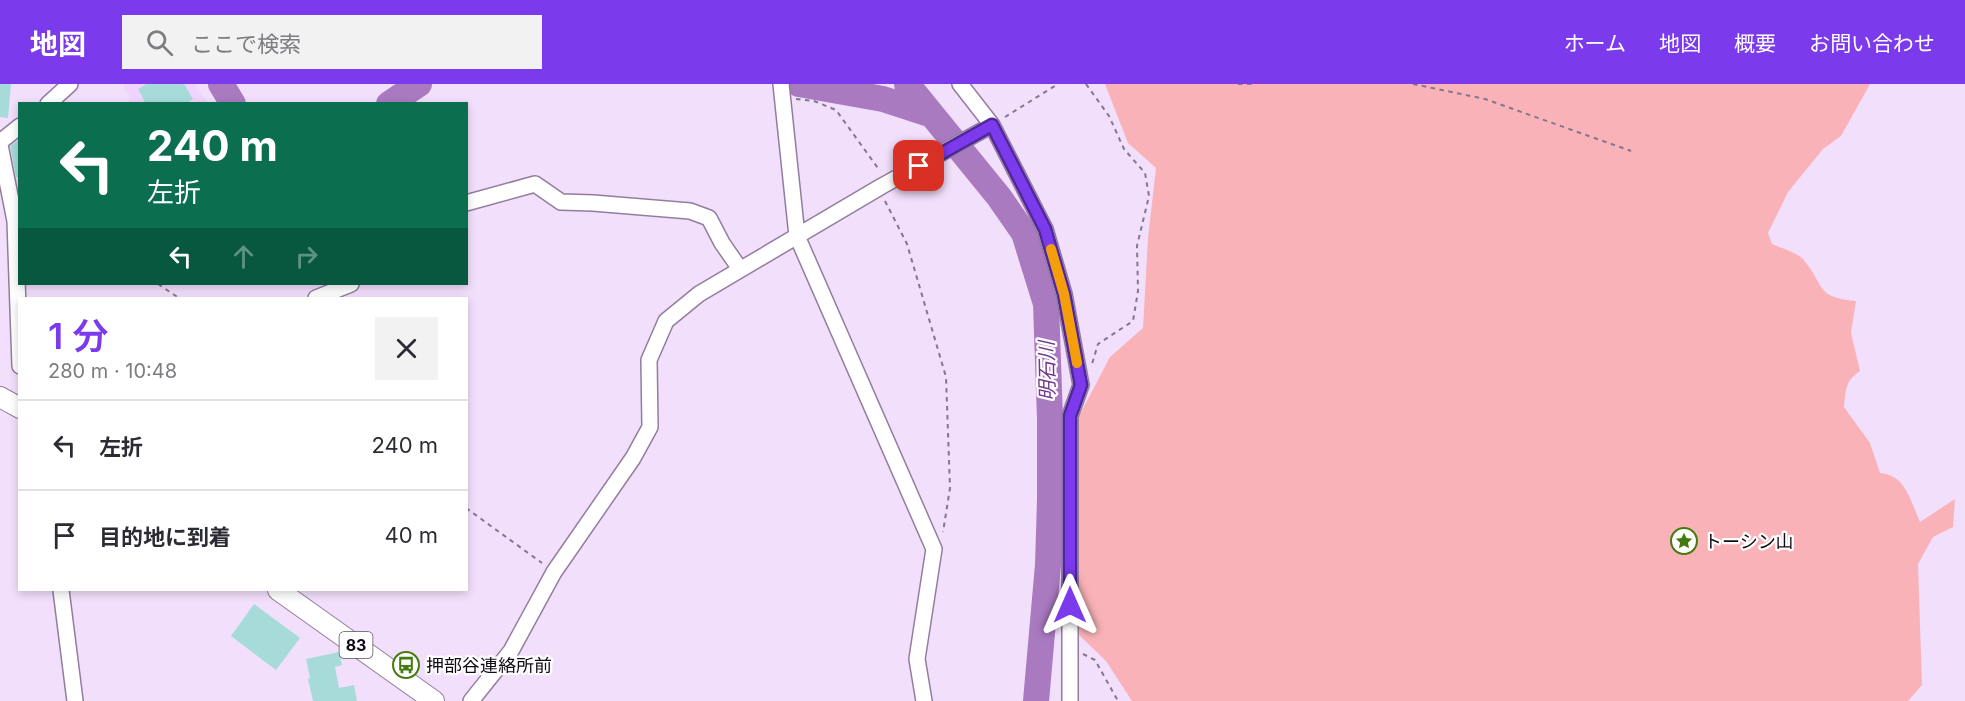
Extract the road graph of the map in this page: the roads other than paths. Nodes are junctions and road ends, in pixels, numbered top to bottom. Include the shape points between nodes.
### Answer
1 (70, 84) edge
2 (781, 84) edge
3 (960, 84) edge
4 (50, 102) edge
5 (992, 125) junction
6 (18, 128) edge
7 (0, 143) edge
8 (468, 202) edge
9 (797, 236) junction
10 (740, 269) junction
11 (348, 285) edge
12 (318, 297) edge
13 (18, 308) edge
14 (0, 397) edge
15 (18, 407) edge
16 (61, 591) edge
17 (279, 591) edge
18 (75, 701) edge
19 (434, 701) edge
20 (471, 701) edge
21 (924, 701) edge
22 (1070, 701) edge

1 - 4 street
2 - 9 street
3 - 5 street
5 - 9 street
5 - 22 street via 1045,229 1064,294 1081,385 1070,416
6 - 7 street
7 - 13 street via 15,221
8 - 10 street via 535,184 561,202 690,212 709,218
9 - 10 street
9 - 21 street via 934,549 917,659
10 - 20 street via 699,294 666,321 649,360 650,428 554,572 511,651
11 - 12 street
14 - 15 main road
16 - 18 street
17 - 19 main road, 83

